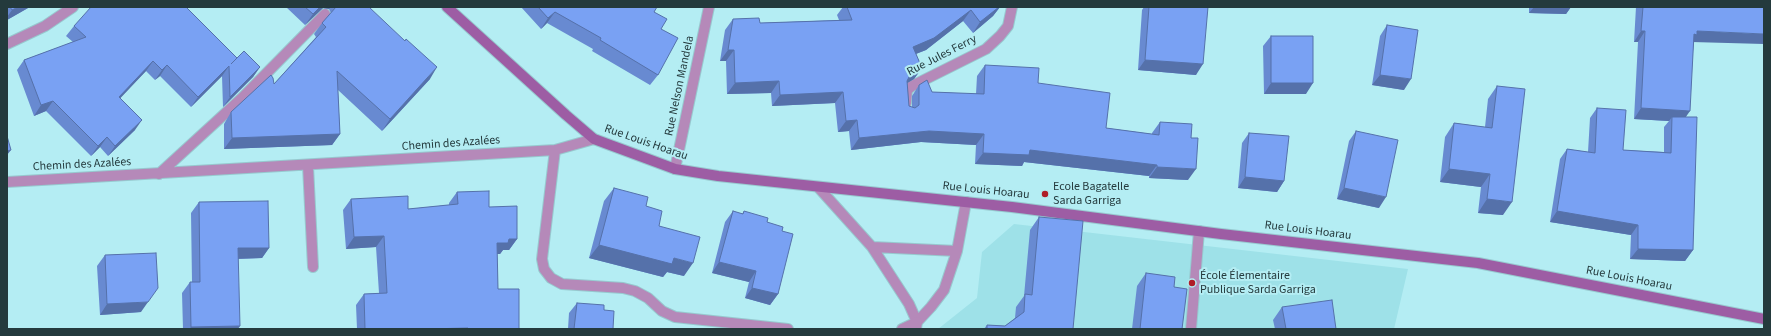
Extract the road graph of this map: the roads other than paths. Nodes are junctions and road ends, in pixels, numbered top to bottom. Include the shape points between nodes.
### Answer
1 (73, 7) edge
2 (447, 7) edge
3 (709, 7) edge
4 (1012, 7) edge
5 (325, 14) dead end
6 (7, 44) edge
7 (906, 113) edge
8 (594, 139) junction
9 (555, 150) junction
10 (308, 166) junction
11 (675, 169) junction
12 (159, 174) junction
13 (7, 182) edge
14 (818, 187) junction
15 (966, 202) junction
16 (1199, 231) junction
17 (872, 247) junction
18 (957, 251) junction
19 (313, 267) dead end
20 (1764, 318) edge
21 (916, 326) edge
22 (788, 329) edge
23 (902, 329) edge
24 (1191, 329) edge

1 - 6 street via 45,26
2 - 8 main road, Rue Louis Hoarau
3 - 11 street, Rue Nelson Mandela
4 - 7 street, Rue Jules Ferry via 1008,26 986,49 907,90
5 - 12 street via 242,98
8 - 9 street, Chemin des Azalées
8 - 11 main road, Rue Louis Hoarau
9 - 10 street, Chemin des Azalées
9 - 22 street via 542,259 544,270 551,278 562,284 635,291 648,298 662,311 675,317
10 - 12 street, Chemin des Azalées
10 - 19 street
11 - 14 main road, Rue Louis Hoarau
12 - 13 street, Chemin des Azalées
14 - 15 main road, Rue Louis Hoarau
14 - 17 street
15 - 16 main road, Rue Louis Hoarau
15 - 18 street
16 - 20 main road, Rue Louis Hoarau via 1478,263
16 - 24 street
17 - 18 street
17 - 21 street via 910,304
18 - 21 street via 944,290
21 - 23 street

